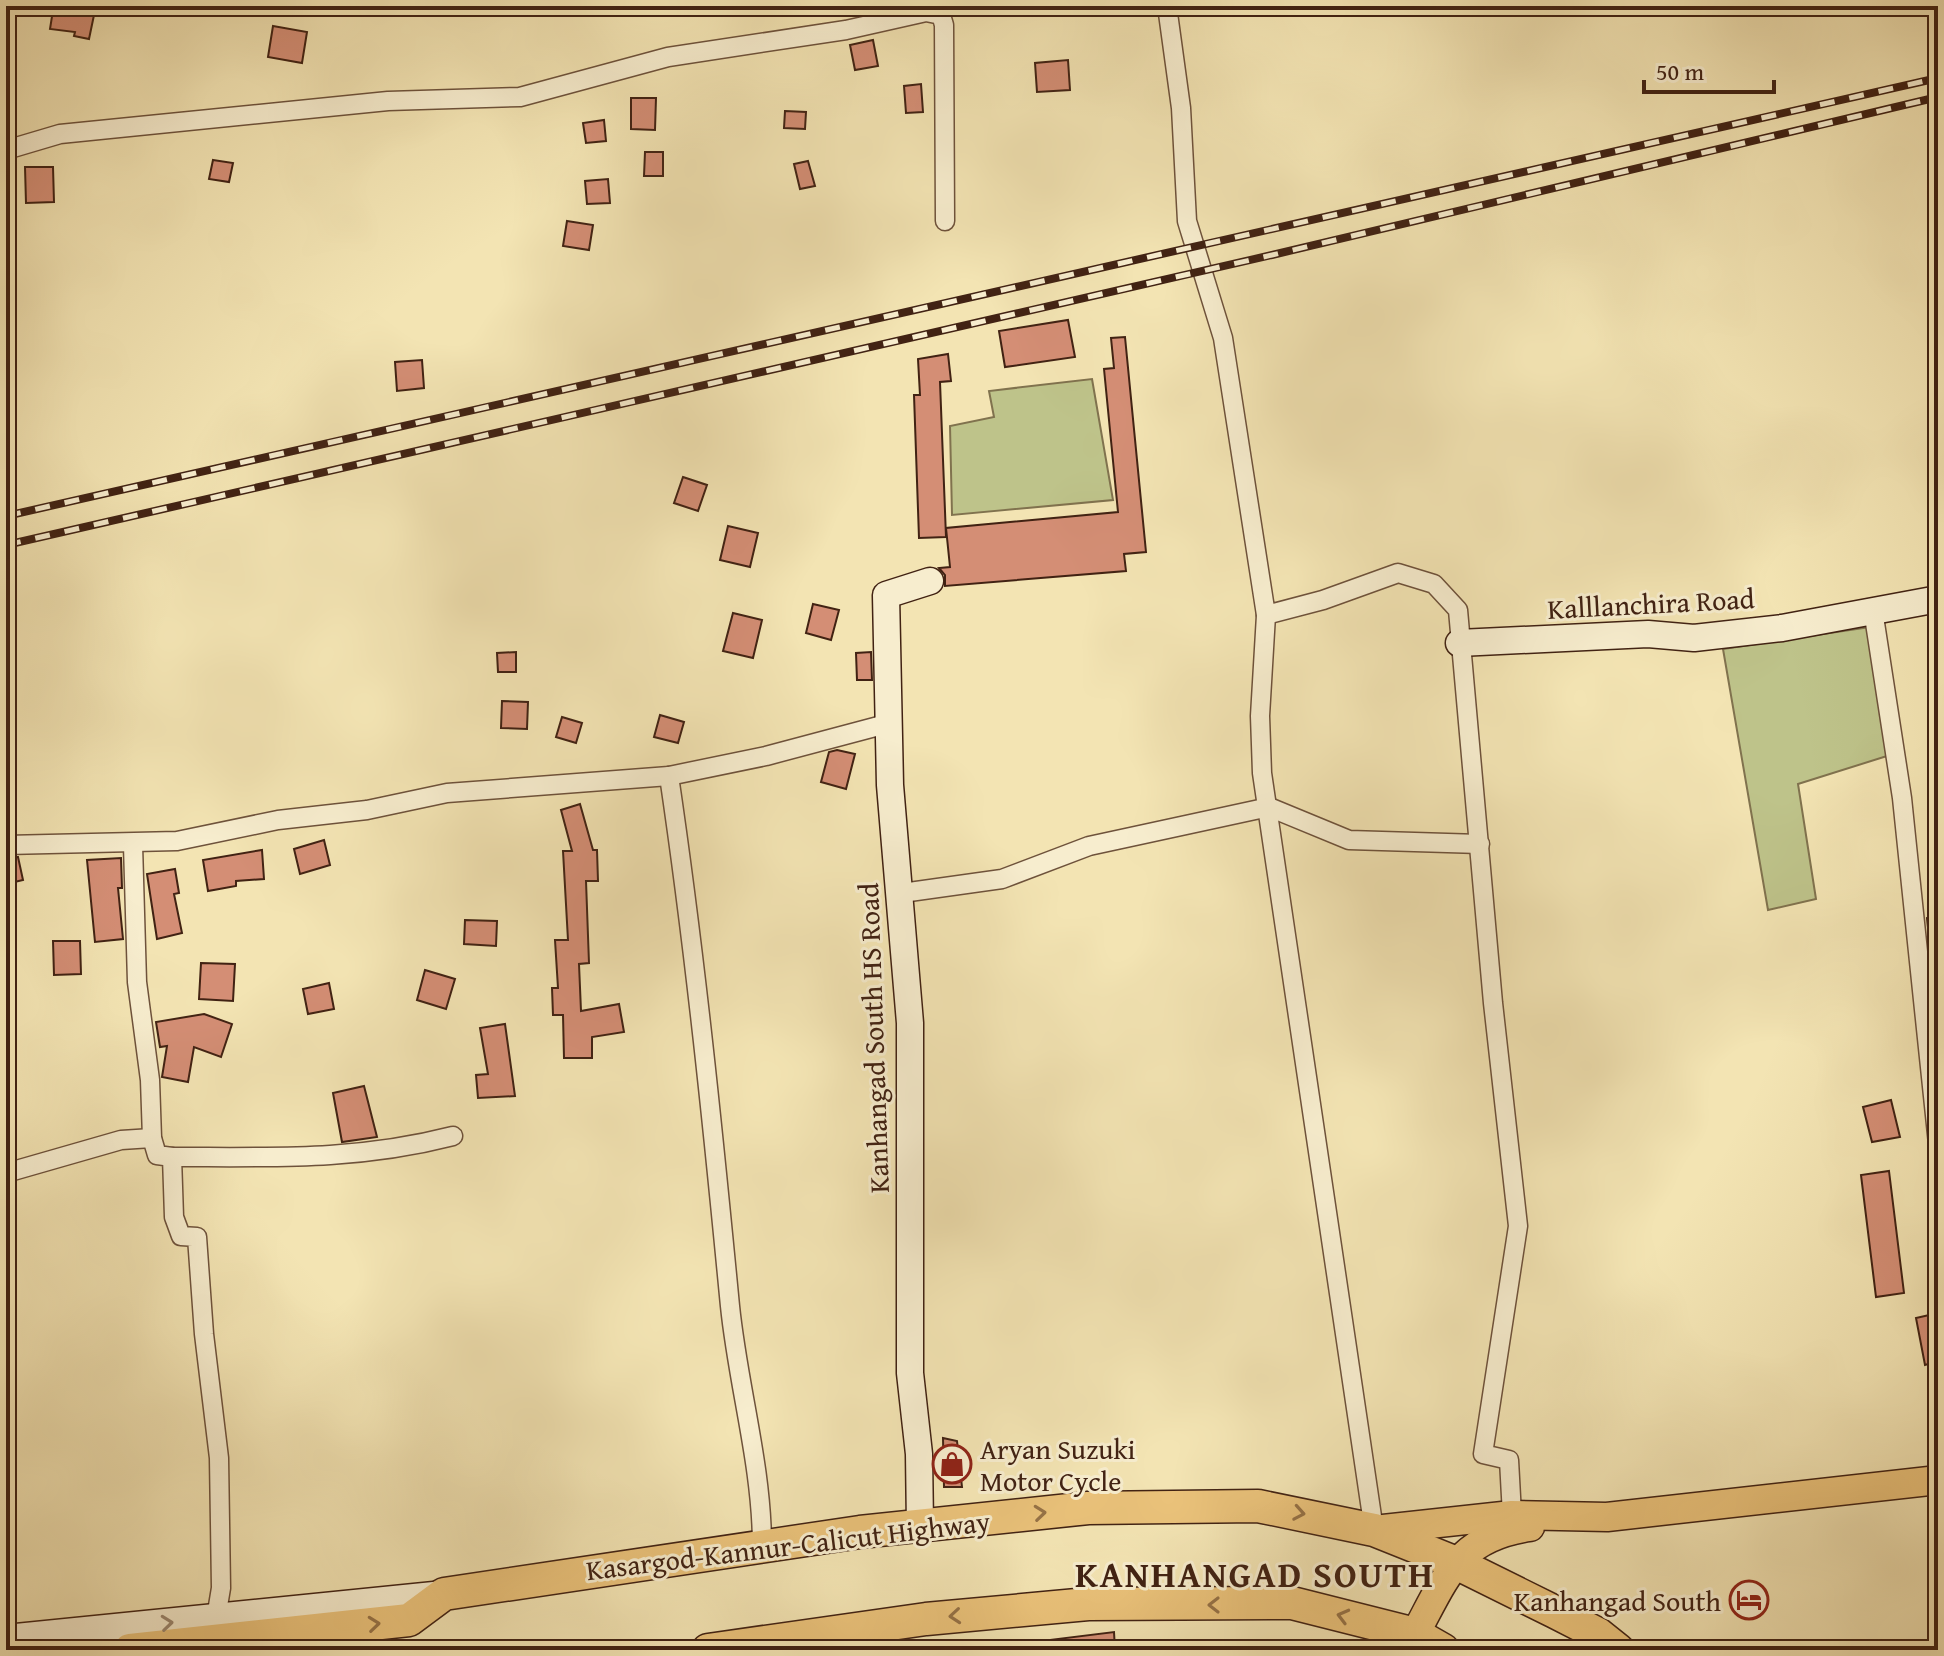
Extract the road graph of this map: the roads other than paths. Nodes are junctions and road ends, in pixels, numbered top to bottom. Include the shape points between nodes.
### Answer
1 (1167, 6) edge
2 (6, 150) edge
3 (945, 221) dead end
4 (930, 581) dead end
5 (1938, 599) edge
6 (1873, 610) junction
7 (1266, 615) junction
8 (1459, 643) junction
9 (890, 723) junction
10 (669, 776) junction
11 (1269, 807) junction
12 (1480, 844) junction
13 (6, 845) edge
14 (133, 845) junction
15 (902, 893) junction
16 (453, 1136) dead end
17 (152, 1138) junction
18 (1938, 1144) edge
19 (172, 1157) junction
20 (7, 1179) edge
21 (1938, 1480) edge
22 (1512, 1515) junction
23 (1607, 1517) junction
24 (920, 1526) junction
25 (1374, 1530) junction
26 (762, 1546) junction
27 (1454, 1562) junction
28 (444, 1594) junction
29 (216, 1618) junction
30 (1415, 1634) junction
31 (6, 1638) edge
32 (130, 1650) edge
33 (708, 1650) edge
34 (1443, 1650) edge
35 (1618, 1650) edge

1 - 7 street via 1181,108 1187,221 1223,338
2 - 3 street via 60,134 388,101 520,97 668,57 926,12 941,15 944,25
4 - 9 street, Kanhangad South HS Road via 886,595
5 - 6 street, Kalllanchira Road
6 - 8 street, Kalllanchira Road via 1694,638 1648,634
6 - 18 street via 1902,798
7 - 8 street via 1398,573 1434,584 1458,610
7 - 11 street via 1260,716
8 - 12 street
9 - 10 street
9 - 15 street, Kanhangad South HS Road via 890,785
10 - 14 street via 447,793
10 - 26 street via 697,963 731,1309 762,1511
11 - 12 street via 1349,840
11 - 15 street via 1089,846 1002,879
11 - 25 street
12 - 22 street via 1518,1226 1483,1454 1509,1460
13 - 14 street
14 - 17 street via 133,925
15 - 24 street, Kanhangad South HS Road via 910,1023 910,1373
16 - 19 street via 340,1157
17 - 19 street via 157,1155
17 - 20 street via 121,1140
19 - 29 street via 174,1217 181,1236 197,1237 219,1458 221,1588
21 - 23 main road
22 - 23 main road
22 - 25 main road
23 - 27 main road via 1518,1529 1480,1542
24 -> 25 highway, Kasargod-Kannur-Calicut Highway via 1088,1508 1258,1506
24 - 26 highway, Kasargod-Kannur-Calicut Highway
25 - 27 highway, Kasargod-Kannur-Calicut Highway
26 - 28 highway, Kasargod-Kannur-Calicut Highway
27 - 30 main road
27 - 35 highway, Kasargod-Kannur-Calicut Highway via 1598,1634
28 - 29 street
32 -> 28 highway, Kasargod-Kannur-Calicut Highway via 409,1620
31 -> 29 street
30 -> 33 highway via 1292,1603 1088,1604 926,1619
30 - 34 highway

